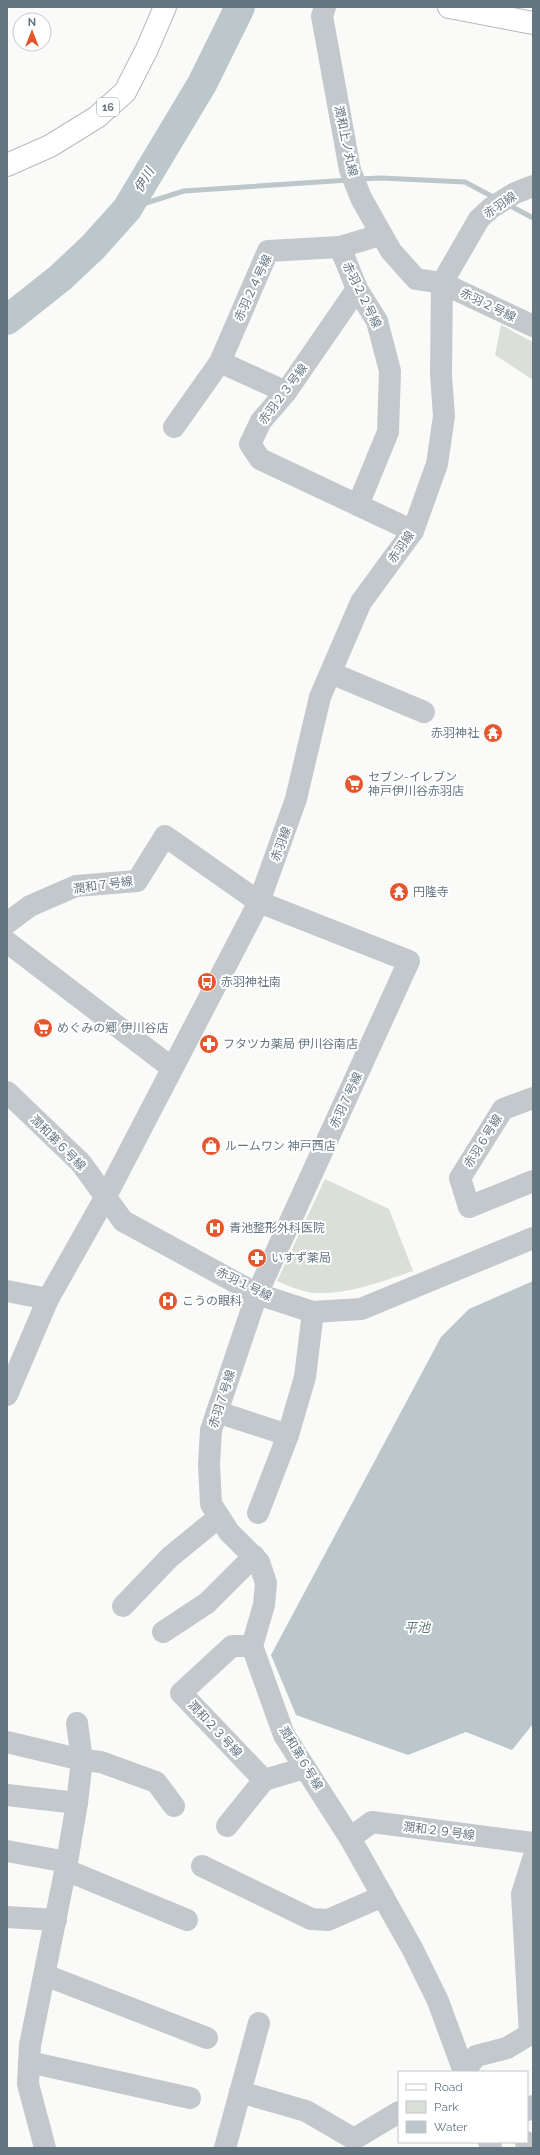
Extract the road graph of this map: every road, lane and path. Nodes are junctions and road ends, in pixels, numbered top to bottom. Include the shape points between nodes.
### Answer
1 (165, 7) edge
2 (325, 7) edge
3 (449, 7) edge
4 (533, 23) edge
5 (7, 166) edge
6 (533, 186) edge
7 (380, 235) junction
8 (340, 247) junction
9 (442, 283) junction
10 (357, 289) junction
11 (533, 326) edge
12 (220, 362) junction
13 (286, 392) junction
14 (174, 427) dead end
15 (358, 505) junction
16 (413, 531) junction
17 (331, 674) junction
18 (424, 712) dead end
19 (258, 902) junction
20 (7, 923) edge
21 (7, 942) edge
22 (172, 1068) junction
23 (7, 1092) edge
24 (533, 1098) edge
25 (533, 1180) edge
26 (105, 1198) junction
27 (533, 1238) edge
28 (7, 1291) edge
29 (257, 1294) junction
30 (48, 1300) junction
31 (312, 1312) junction
32 (7, 1396) edge
33 (216, 1412) junction
34 (288, 1435) junction
35 (258, 1513) dead end
36 (219, 1516) junction
37 (254, 1556) junction
38 (123, 1606) dead end
39 (162, 1632) dead end
40 (252, 1646) junction
41 (77, 1723) dead end
42 (7, 1742) edge
43 (82, 1760) junction
44 (305, 1768) junction
45 (264, 1780) junction
46 (7, 1795) edge
47 (77, 1803) junction
48 (174, 1806) dead end
49 (227, 1826) dead end
50 (350, 1838) junction
51 (533, 1844) edge
52 (7, 1851) edge
53 (533, 1858) edge
54 (66, 1866) junction
55 (202, 1866) dead end
56 (527, 1893) edge
57 (383, 1896) junction
58 (7, 1917) edge
59 (56, 1920) junction
60 (187, 1920) dead end
61 (45, 1975) junction
62 (259, 2023) dead end
63 (207, 2038) dead end
64 (29, 2062) junction
65 (464, 2071) edge
66 (465, 2071) edge
67 (240, 2092) junction
68 (190, 2098) dead end
69 (398, 2113) edge
70 (45, 2148) edge
71 (225, 2148) edge

1 - 5 main road, 16 via 125,92 97,117 50,146
2 - 7 street, 潤和上ノ丸線 via 322,16 350,170
3 - 4 main road
6 - 9 street, 赤羽線 via 502,202 479,219
7 - 8 street, 赤羽２４号線
7 - 9 street, 潤和上ノ丸線 via 416,279
8 - 10 street, 赤羽２２号線
8 - 12 street, 赤羽２４号線 via 268,251
9 - 11 street, 赤羽２号線
9 - 16 street, 赤羽線 via 441,375 444,416 437,464
10 - 13 street, 赤羽２３号線
10 - 15 street, 赤羽２２号線 via 377,321 390,371 388,432
12 - 13 street
12 - 14 street
13 - 15 street, 赤羽２３号線 via 261,421 250,444 260,459
15 - 16 street, 赤羽２３号線
16 - 17 street, 赤羽線 via 361,602
17 - 18 street
17 - 19 street, 赤羽線 via 320,697 296,800
19 - 20 street, 潤和７号線 via 165,836 137,881 76,886 30,906
19 - 22 street, 赤羽線
19 - 29 street, 赤羽７号線 via 409,961
21 - 22 street
22 - 26 street, 赤羽線
23 - 26 street, 潤和第６号線 via 81,1163
24 - 25 street, 赤羽６号線 via 503,1109 460,1178 469,1207
26 - 29 street, 赤羽１号線 via 123,1221
26 - 30 street, 赤羽線
27 - 31 street, 赤羽１号線 via 361,1309
28 - 30 street
29 - 31 street, 赤羽１号線
29 - 33 street, 赤羽７号線
30 - 32 street
31 - 34 street via 305,1377
33 - 34 street
33 - 36 street, 赤羽７号線 via 210,1435 209,1464 211,1504
34 - 35 street
36 - 37 street via 229,1532
36 - 38 street via 170,1557
37 - 39 street via 207,1603
37 - 40 street via 259,1562 266,1583 264,1605
40 - 44 street, 潤和第６号線 via 284,1735
40 - 45 street, 潤和２３号線 via 232,1646 181,1693
41 - 43 street
42 - 43 street
43 - 47 street
43 - 48 street via 101,1762 156,1782
44 - 45 street
44 - 50 street, 潤和第６号線
45 - 49 street
46 - 47 street
47 - 54 street
50 - 51 street, 潤和２９号線 via 372,1822
50 - 57 street, 潤和第６号線
52 - 54 street
53 - 56 street
54 - 59 street
54 - 60 street
55 - 57 street via 311,1919 328,1920
56 - 66 street via 530,2034 507,2048 476,2056
57 - 65 street, 潤和第６号線 via 438,2001
58 - 59 street
59 - 61 street
61 - 63 street
61 - 64 street via 30,2045
62 - 67 street
64 - 68 street
64 - 70 street via 28,2084
67 - 69 street via 306,2111 354,2139
67 - 71 street

